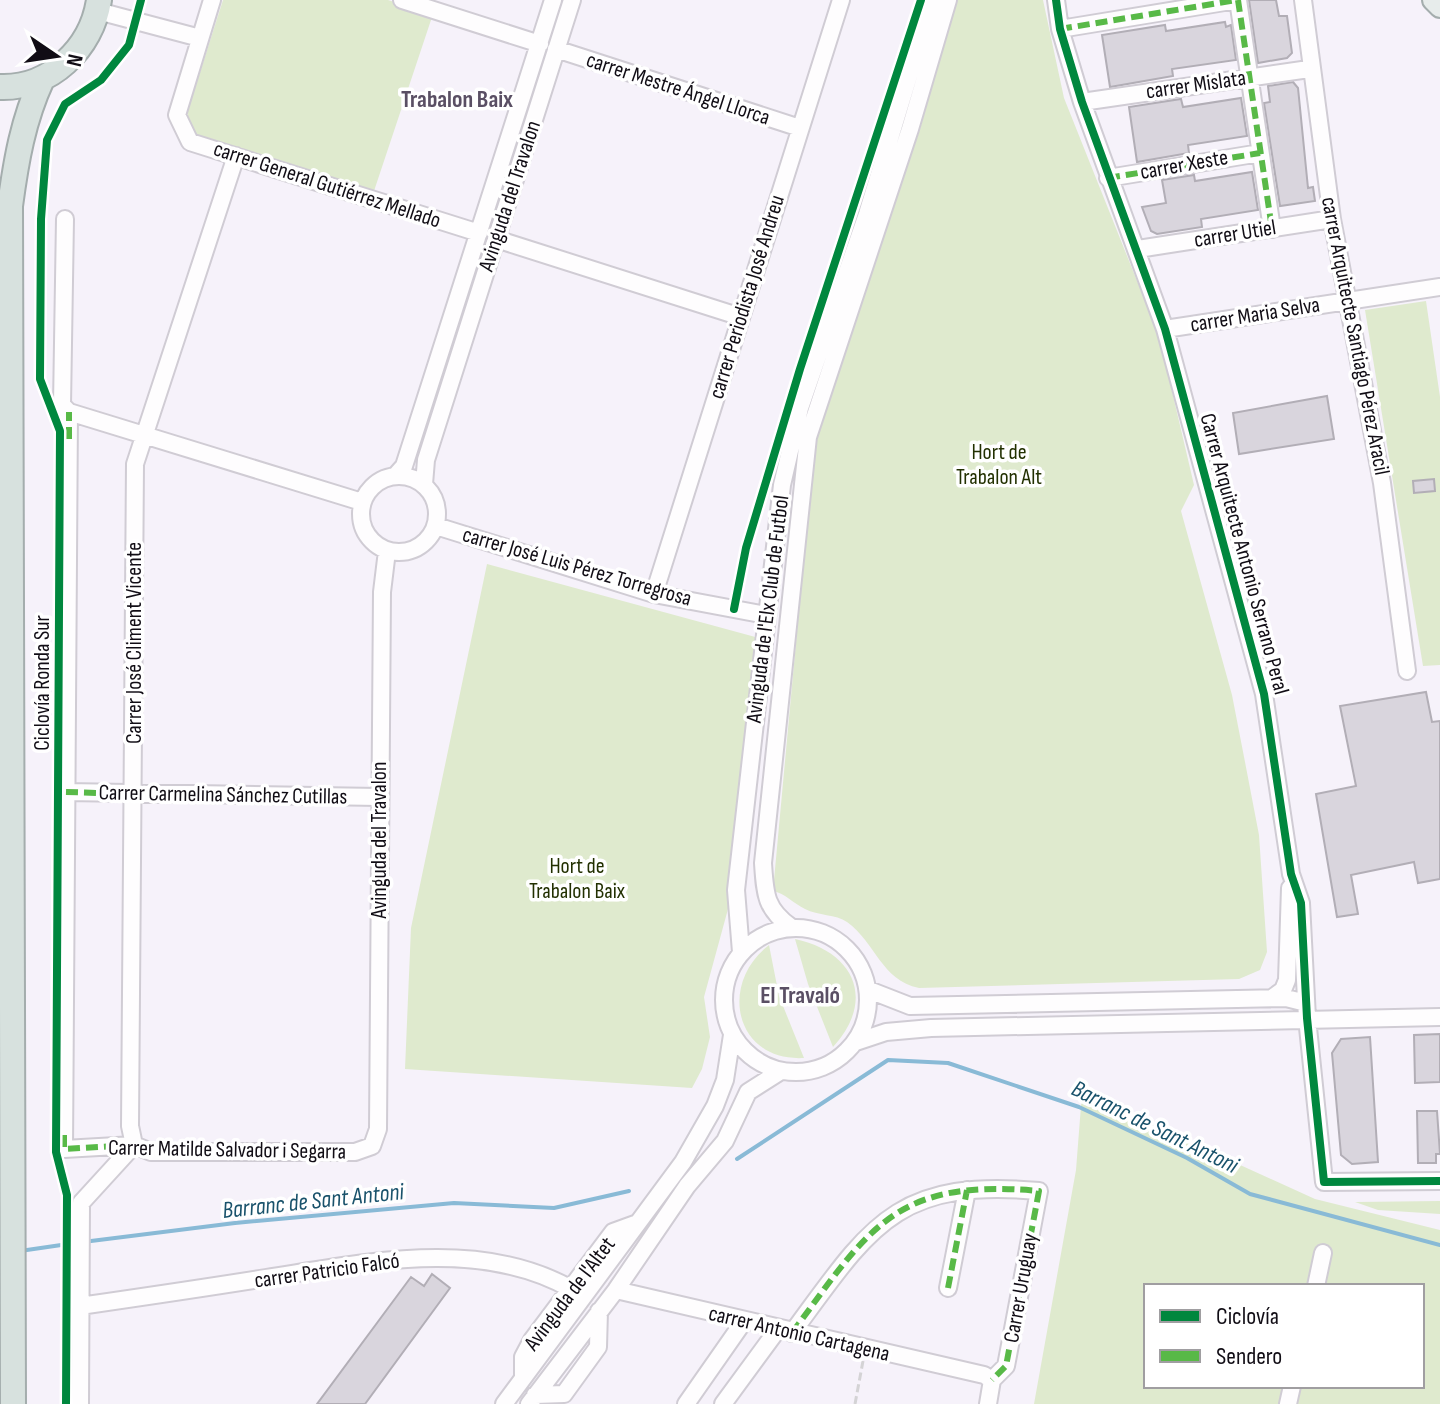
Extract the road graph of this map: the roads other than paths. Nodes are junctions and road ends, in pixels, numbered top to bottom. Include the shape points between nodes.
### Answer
1 (212, 0) edge
2 (402, 0) edge
3 (553, 0) edge
4 (572, 0) edge
5 (841, 0) edge
6 (932, 0) edge
7 (948, 0) edge
8 (1056, 0) edge
9 (1237, 0) edge
10 (1303, 0) edge
11 (1433, 0) edge
12 (99, 5) edge
13 (1440, 7) edge
14 (1060, 29) junction
15 (200, 38) junction
16 (548, 46) junction
17 (1309, 69) junction
18 (1249, 78) junction
19 (42, 79) junction
20 (0, 87) edge
21 (1082, 102) junction
22 (800, 128) junction
23 (1260, 153) junction
24 (236, 156) junction
25 (1108, 178) junction
26 (65, 219) dead end
27 (1332, 219) junction
28 (1272, 229) junction
29 (479, 233) junction
30 (496, 239) junction
31 (1138, 249) junction
32 (1439, 293) edge
33 (1349, 301) junction
34 (741, 317) junction
35 (1165, 329) junction
36 (69, 412) junction
37 (146, 432) junction
38 (396, 475) junction
39 (424, 484) junction
40 (362, 502) junction
41 (436, 526) junction
42 (387, 551) junction
43 (654, 594) junction
44 (766, 615) junction
45 (1407, 671) dead end
46 (66, 792) junction
47 (133, 794) junction
48 (379, 797) junction
49 (1291, 874) junction
50 (791, 927) junction
51 (741, 952) junction
52 (869, 990) junction
53 (1272, 998) junction
54 (1307, 1011) junction
55 (1440, 1017) edge
56 (732, 1035) junction
57 (856, 1042) junction
58 (781, 1071) junction
59 (378, 1129) joint
60 (134, 1145) junction
61 (1440, 1181) edge
62 (967, 1190) junction
63 (1323, 1253) dead end
64 (1316, 1284) edge
65 (948, 1288) dead end
66 (616, 1290) junction
67 (579, 1291) junction
68 (80, 1306) junction
69 (744, 1321) junction
70 (785, 1331) junction
71 (721, 1356) junction
72 (745, 1374) junction
73 (988, 1378) junction
74 (532, 1400) edge
75 (13, 1404) edge
76 (80, 1404) edge
77 (504, 1404) edge
78 (686, 1404) edge
79 (723, 1404) edge
80 (988, 1404) edge

1 - 15 street
2 - 16 street, carrer Mestre Ángel Llorca
3 - 16 street, Avinguda del Travalon
4 - 16 street, Avinguda del Travalon
5 - 22 street, carrer Periodista José Andreu
6 - 44 street, Avinguda de l'Elx Club de Futbol via 867,214 800,408 782,485
7 - 50 street, Avinguda de l'Elx Club de Futbol via 808,437 763,863 765,900
8 - 14 street, Carrer Arquitecte Antonio Serrano Peral
9 - 14 street
9 - 18 street
10 - 17 street, carrer Arquitecte Santiago Pérez Aracil
11 - 13 main road
12 - 15 street
12 - 19 highway via 87,39 68,62
14 - 21 street, Carrer Arquitecte Antonio Serrano Peral
15 - 24 street, carrer General Gutiérrez Mellado via 177,115 190,142
16 - 22 street, carrer Mestre Ángel Llorca
16 - 29 street, Avinguda del Travalon
16 - 30 street, Avinguda del Travalon
17 - 18 street, carrer Mislata
17 - 27 street, carrer Arquitecte Santiago Pérez Aracil
18 - 21 street, carrer Mislata
18 - 23 street
19 - 20 highway
19 - 75 highway via 18,149 10,206
21 - 25 street, Carrer Arquitecte Antonio Serrano Peral
22 - 34 street, carrer Periodista José Andreu
23 - 25 street, carrer Xeste
23 - 28 street
24 - 29 street, carrer General Gutiérrez Mellado
24 - 37 street, Carrer José Climent Vicente
25 - 31 street, Carrer Arquitecte Antonio Serrano Peral
26 - 36 street via 62,405
27 - 28 street, carrer Utiel
27 - 33 street, carrer Arquitecte Santiago Pérez Aracil
28 - 31 street, carrer Utiel
29 - 38 street, Avinguda del Travalon via 404,466
30 - 34 street
30 - 39 street, Avinguda del Travalon via 426,460
31 - 35 street, Carrer Arquitecte Antonio Serrano Peral
32 - 33 street, carrer Maria Selva
33 - 35 street, carrer Maria Selva
33 - 45 street, carrer Arquitecte Santiago Pérez Aracil via 1382,483
34 - 43 street, carrer Periodista José Andreu
35 - 49 street, Carrer Arquitecte Antonio Serrano Peral via 1264,694
36 - 37 street
36 - 46 street
37 - 40 street
37 - 47 street, Carrer José Climent Vicente via 135,464
38 - 39 street
38 - 40 street via 377,482
39 - 41 street via 436,505
40 - 42 street via 365,532
41 - 42 street via 421,546
41 - 43 street, carrer José Luis Pérez Torregrosa
42 - 48 street, Avinguda del Travalon
43 - 44 street, carrer José Luis Pérez Torregrosa
44 - 51 street, Avinguda de l'Elx Club de Futbol via 736,890
46 - 47 street, Carrer Carmelina Sánchez Cutillas
46 - 60 street, Carrer Matilde Salvador i Segarra via 64,1149
47 - 48 street, Carrer Carmelina Sánchez Cutillas
47 - 60 street, Carrer José Climent Vicente
48 - 59 street, Avinguda del Travalon
49 - 53 street via 1287,980
49 - 54 street, Carrer Arquitecte Antonio Serrano Peral via 1301,903
50 - 51 street via 759,937
50 - 52 street via 830,935 851,951
51 - 56 street via 729,972 723,1003
52 - 53 street via 910,1006
52 - 57 street
53 - 54 street
54 - 55 street
54 - 57 street via 931,1028 886,1032
54 - 61 street, Carrer Arquitecte Antonio Serrano Peral via 1324,1182
56 - 58 street via 754,1059
56 - 67 street, Avinguda de l'Altet via 715,1106 683,1162 636,1224 613,1232
57 - 58 street via 829,1065 801,1073
58 - 66 street via 748,1092 725,1141 687,1186
59 - 60 street, Carrer Matilde Salvador i Segarra via 372,1146 355,1152 151,1152
60 - 68 street via 81,1203
62 - 65 street
62 - 70 street via 943,1192 901,1208 860,1241
62 - 73 street, Carrer Uruguay via 1039,1191 1006,1366
63 - 64 street
66 - 69 street, carrer Antonio Cartagena
66 - 74 street, Avinguda de l'Altet
67 - 68 street, carrer Patricio Falcó via 552,1278 477,1260 391,1259
67 - 77 street, Avinguda de l'Altet via 532,1340 523,1357 523,1377
68 - 76 street
69 - 70 street, carrer Antonio Cartagena
69 - 71 street
70 - 72 street
70 - 73 street, carrer Antonio Cartagena
71 - 72 street via 739,1364
71 - 78 street
72 - 79 street
73 - 80 street, Carrer Uruguay

